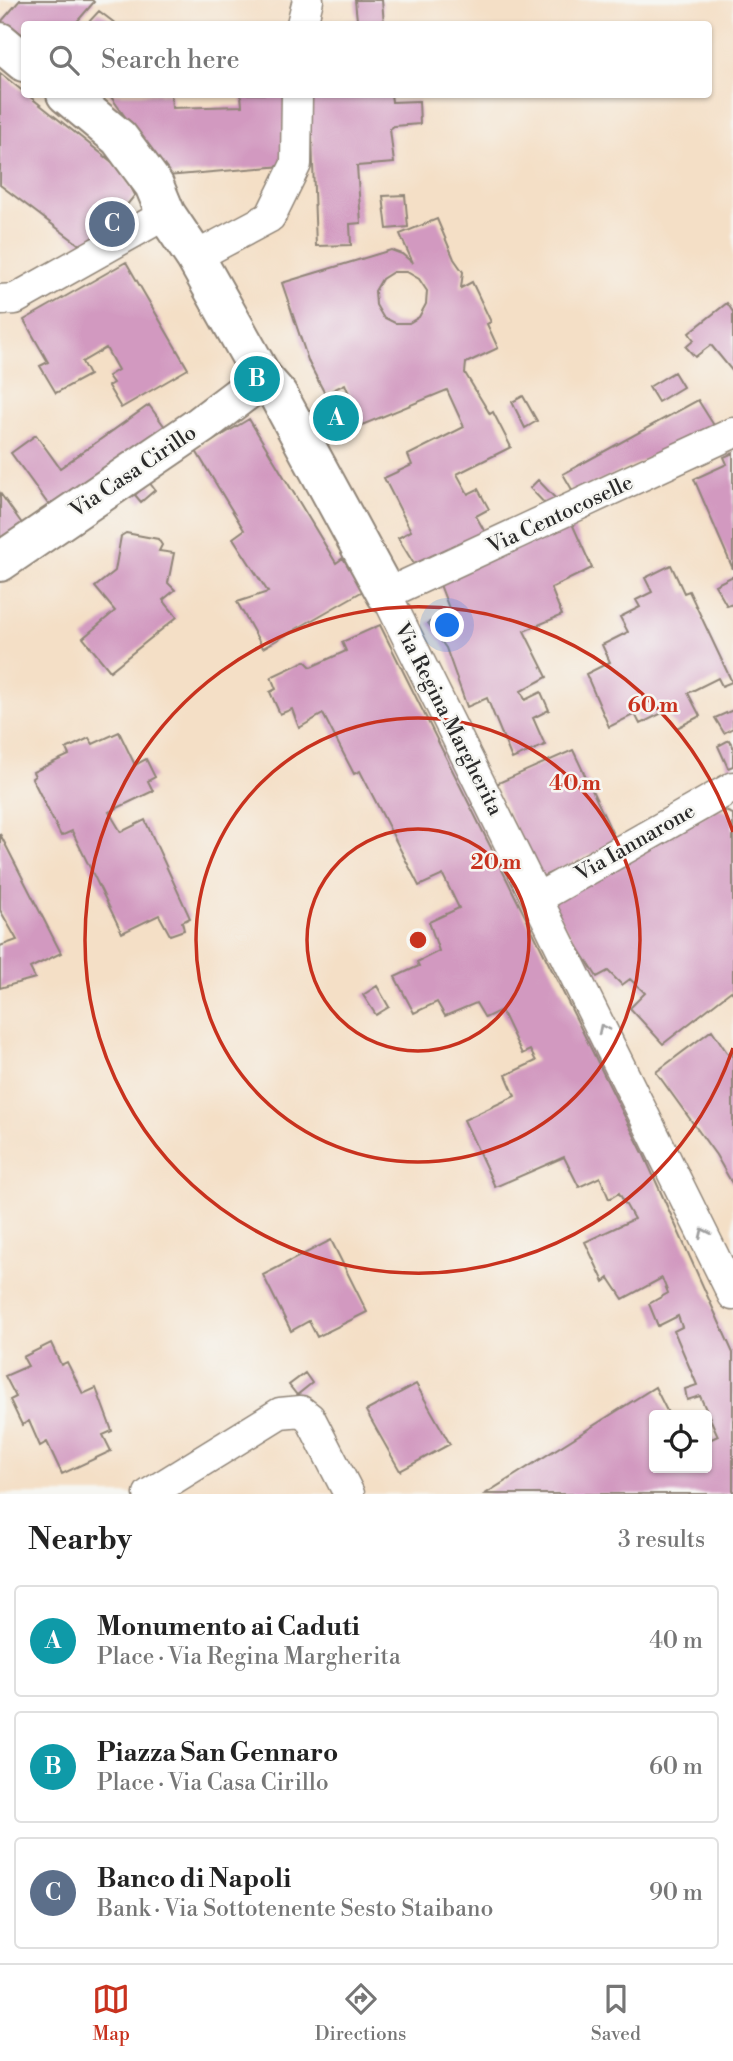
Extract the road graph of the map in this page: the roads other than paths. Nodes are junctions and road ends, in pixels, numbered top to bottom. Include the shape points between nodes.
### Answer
1 (308, 0) edge
2 (303, 21) edge
3 (0, 42) edge
4 (21, 60) edge
5 (71, 98) edge
6 (297, 98) edge
7 (166, 214) junction
8 (195, 257) junction
9 (0, 300) edge
10 (263, 377) junction
11 (733, 433) edge
12 (0, 562) edge
13 (386, 594) junction
14 (733, 787) edge
15 (538, 898) junction
16 (733, 1295) edge
17 (149, 1494) edge
18 (349, 1494) edge

1 - 2 street
3 - 4 street
5 - 7 street, Via Regina Margherita via 119,138 154,185
6 - 8 street via 296,164 270,217
7 - 8 street, Via Regina Margherita
7 - 9 street via 15,299
8 - 10 street, Via Regina Margherita
10 - 12 street, Via Casa Cirillo via 201,425
10 - 13 street, Via Regina Margherita via 278,395
11 - 13 street, Via Centocoselle
13 - 15 street, Via Regina Margherita
14 - 15 street, Via Iannarone
16 -> 15 street, Via Regina Margherita
17 - 18 street via 280,1413 301,1410 310,1418

